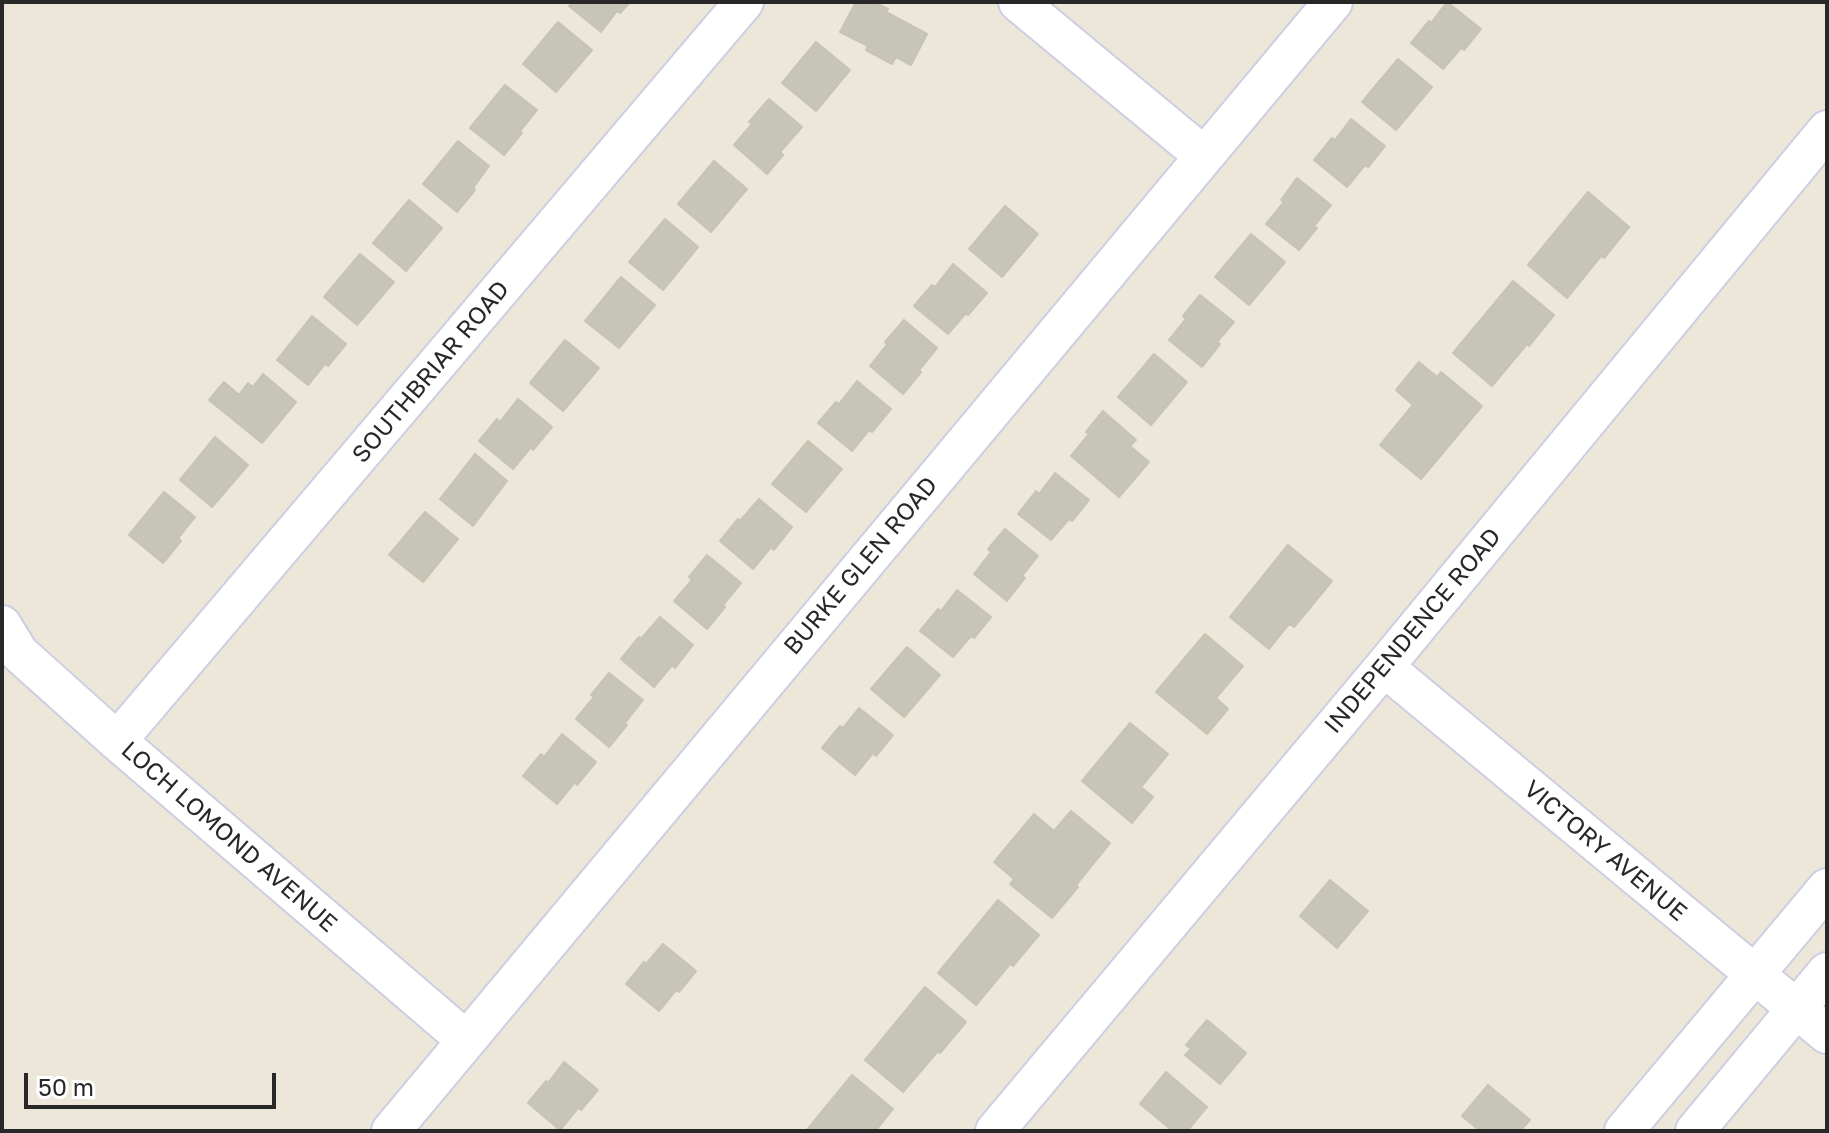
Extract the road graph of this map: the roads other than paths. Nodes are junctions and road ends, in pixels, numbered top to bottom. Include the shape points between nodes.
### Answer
1 (744, 2) edge
2 (1018, 2) edge
3 (1333, 2) edge
4 (1827, 130) edge
5 (1204, 156) junction
6 (2, 625) edge
7 (1384, 667) junction
8 (117, 741) junction
9 (1827, 888) edge
10 (1827, 972) edge
11 (1755, 974) junction
12 (1797, 1009) junction
13 (1827, 1034) edge
14 (466, 1040) junction
15 (391, 1131) edge
16 (995, 1131) edge
17 (1624, 1131) edge
18 (1695, 1131) edge

1 - 8 street, SOUTHBRIAR ROAD
2 - 5 street
3 - 5 street, BURKE GLEN ROAD
4 - 7 street, INDEPENDENCE ROAD
5 - 14 street, BURKE GLEN ROAD
6 - 8 street, LOCH LOMOND AVENUE via 19,653
7 - 11 street, VICTORY AVENUE
7 - 16 street, INDEPENDENCE ROAD
8 - 14 street, LOCH LOMOND AVENUE
9 - 11 street
10 - 12 street
11 - 12 street, VICTORY AVENUE
11 - 17 street
12 - 13 street, VICTORY AVENUE
12 - 18 street
14 - 15 street, BURKE GLEN ROAD

